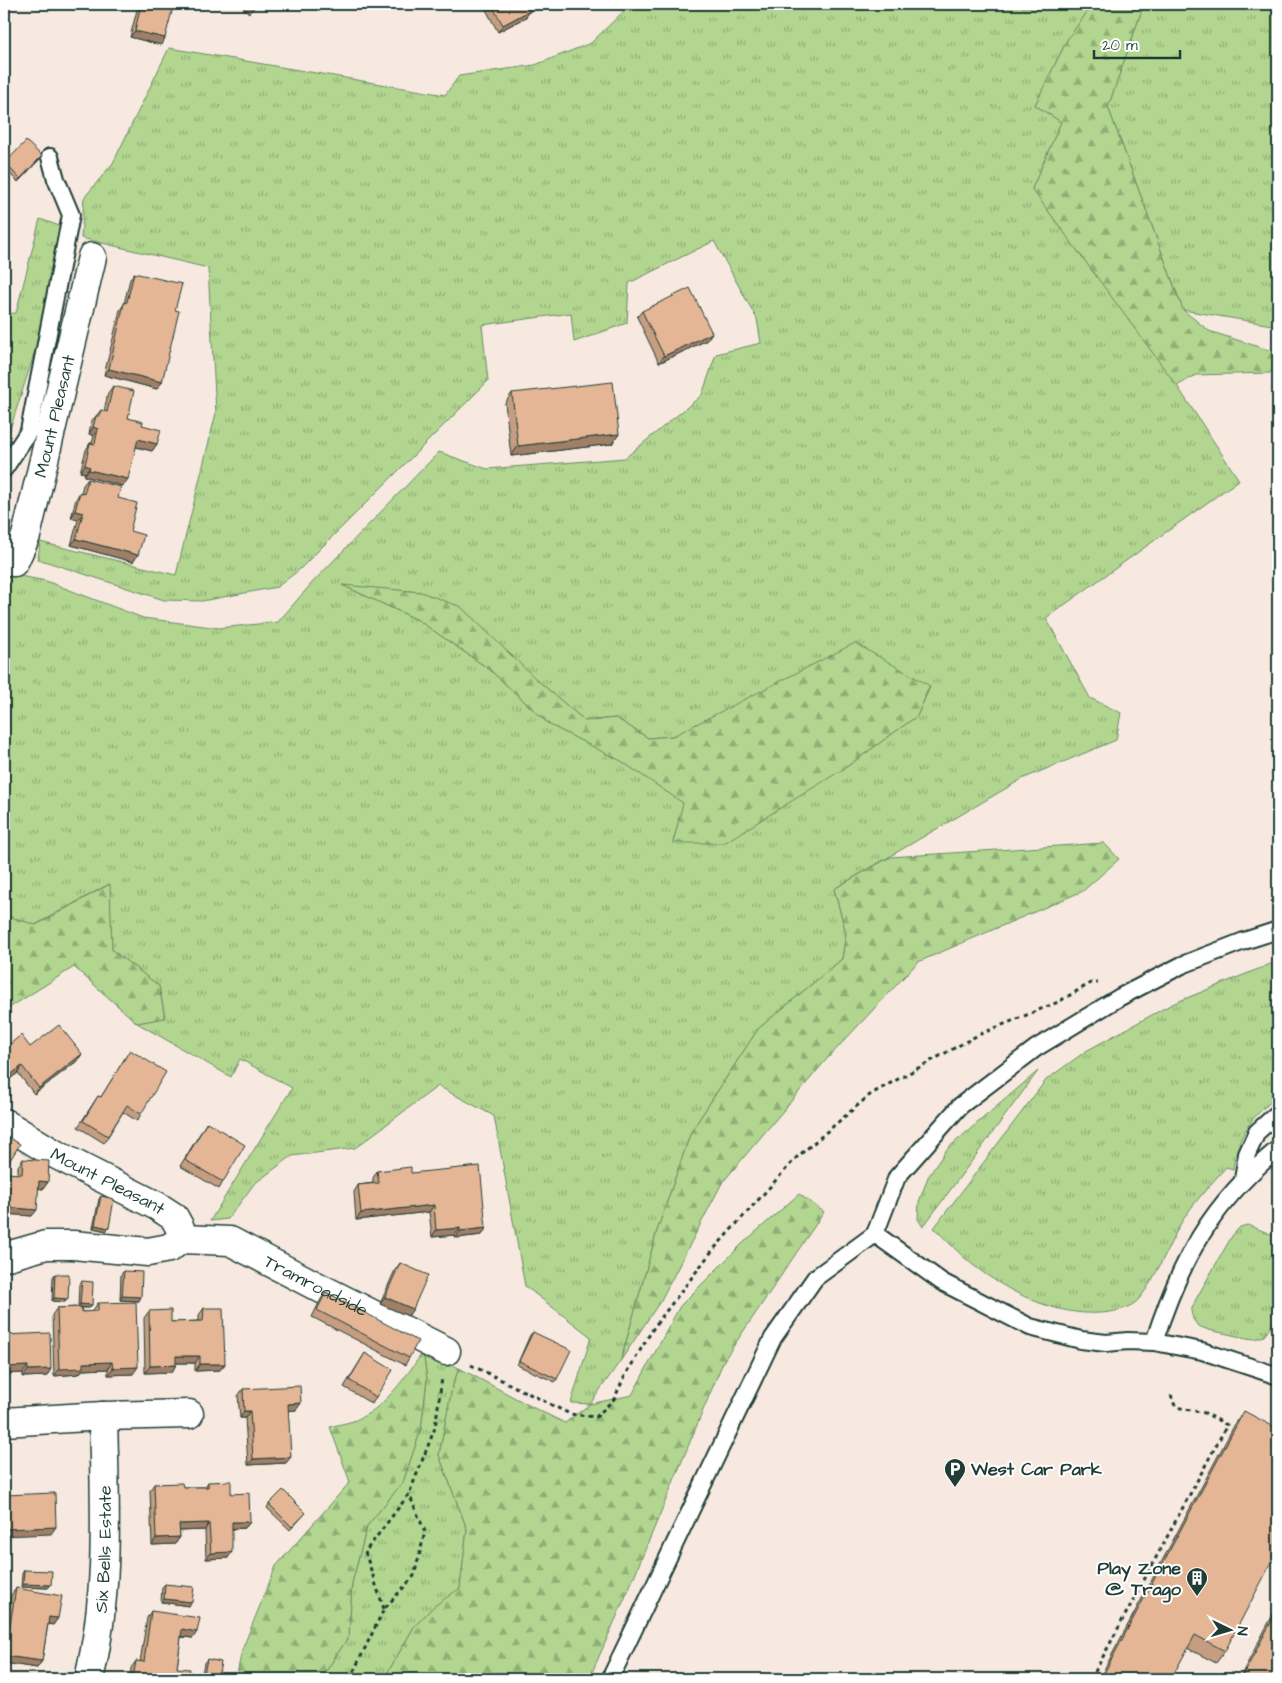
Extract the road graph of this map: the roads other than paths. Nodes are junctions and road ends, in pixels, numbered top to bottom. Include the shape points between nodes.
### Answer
1 (50, 157) dead end
2 (92, 257) dead end
3 (4, 469) edge
4 (4, 561) edge
5 (1278, 930) edge
6 (1278, 1113) edge
7 (4, 1123) edge
8 (1278, 1149) edge
9 (1244, 1180) junction
10 (875, 1234) junction
11 (4, 1239) edge
12 (182, 1239) junction
13 (46, 1244) junction
14 (4, 1257) edge
15 (1154, 1342) junction
16 (446, 1351) road end
17 (1278, 1376) edge
18 (189, 1414) dead end
19 (102, 1416) junction
20 (4, 1422) edge
21 (88, 1679) edge
22 (610, 1679) edge

1 - 3 lane via 71,215 30,430
2 - 4 street, Mount Pleasant via 26,536 14,562
5 - 10 lane via 1182,965 1120,997 1036,1048 960,1106 897,1177
6 - 9 lane via 1257,1132 1247,1154
7 - 12 street, Mount Pleasant via 53,1153 174,1217
8 - 9 lane
9 - 15 lane via 1193,1246
10 - 15 lane via 942,1282 1030,1327 1089,1341
10 - 22 lane via 815,1278 773,1338
11 - 13 street
12 - 13 street via 169,1248 148,1252
12 - 16 street, Tramroadside via 230,1241
13 - 14 street
15 - 17 lane via 1202,1351
18 - 19 street
19 - 20 street
19 - 21 street, Six Bells Estate via 105,1568 101,1621

